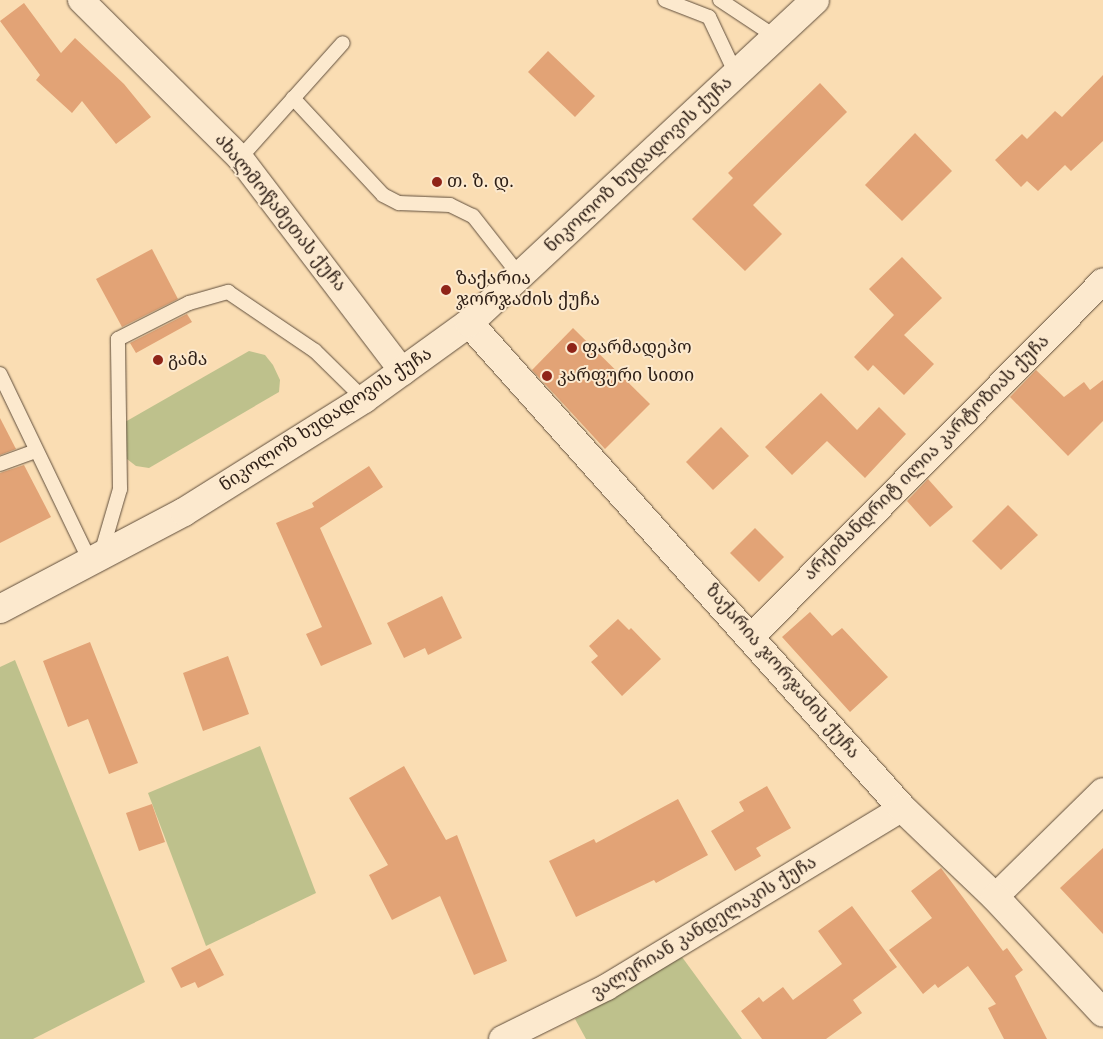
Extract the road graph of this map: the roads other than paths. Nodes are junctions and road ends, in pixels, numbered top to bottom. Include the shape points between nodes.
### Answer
1 (81, 0) edge
2 (665, 0) edge
3 (720, 0) edge
4 (816, 0) edge
5 (776, 37) junction
6 (342, 43) dead end
7 (736, 74) junction
8 (293, 98) junction
9 (240, 158) junction
10 (520, 276) junction
11 (1103, 281) edge
12 (469, 323) junction
13 (403, 372) junction
14 (0, 374) edge
15 (364, 399) junction
16 (36, 451) junction
17 (0, 464) edge
18 (96, 560) junction
19 (0, 610) edge
20 (752, 636) junction
21 (1103, 790) edge
22 (902, 808) junction
23 (995, 897) junction
24 (1103, 1013) edge
25 (502, 1039) edge

1 - 9 street, ახალმოწამეთას ქუჩა
2 - 7 lane via 709,17
3 - 5 lane
4 - 5 main road, ნიკოლოზ ხუდადოვის ქუჩა
5 - 7 main road, ნიკოლოზ ხუდადოვის ქუჩა
6 - 8 lane
7 - 10 main road, ნიკოლოზ ხუდადოვის ქუჩა
8 - 9 lane
8 - 10 lane via 382,195 399,203 450,206 473,216
9 - 13 street, ახალმოწამეთას ქუჩა
10 - 12 main road, ნიკოლოზ ხუდადოვის ქუჩა
11 - 20 street, არქიმანდრიტ ილია კარტოზიას ქუჩა
12 - 13 main road, ნიკოლოზ ხუდადოვის ქუჩა
12 - 20 main road, ზაქარია ჯორჯაძის ქუჩა
13 - 15 main road, ნიკოლოზ ხუდადოვის ქუჩა
14 - 16 lane
15 - 18 main road, ნიკოლოზ ხუდადოვის ქუჩა via 184,512
15 - 18 lane via 315,351 228,292 189,304 118,339 120,489
16 - 17 lane
16 - 18 lane
18 - 19 main road, ნიკოლოზ ხუდადოვის ქუჩა
20 - 22 main road, ზაქარია ჯორჯაძის ქუჩა
21 - 23 street
22 - 23 main road, ზაქარია ჯორჯაძის ქუჩა
22 - 25 street, ვალერიან კანდელაკის ქუჩა via 607,987
23 - 24 main road, ზაქარია ჯორჯაძის ქუჩა

